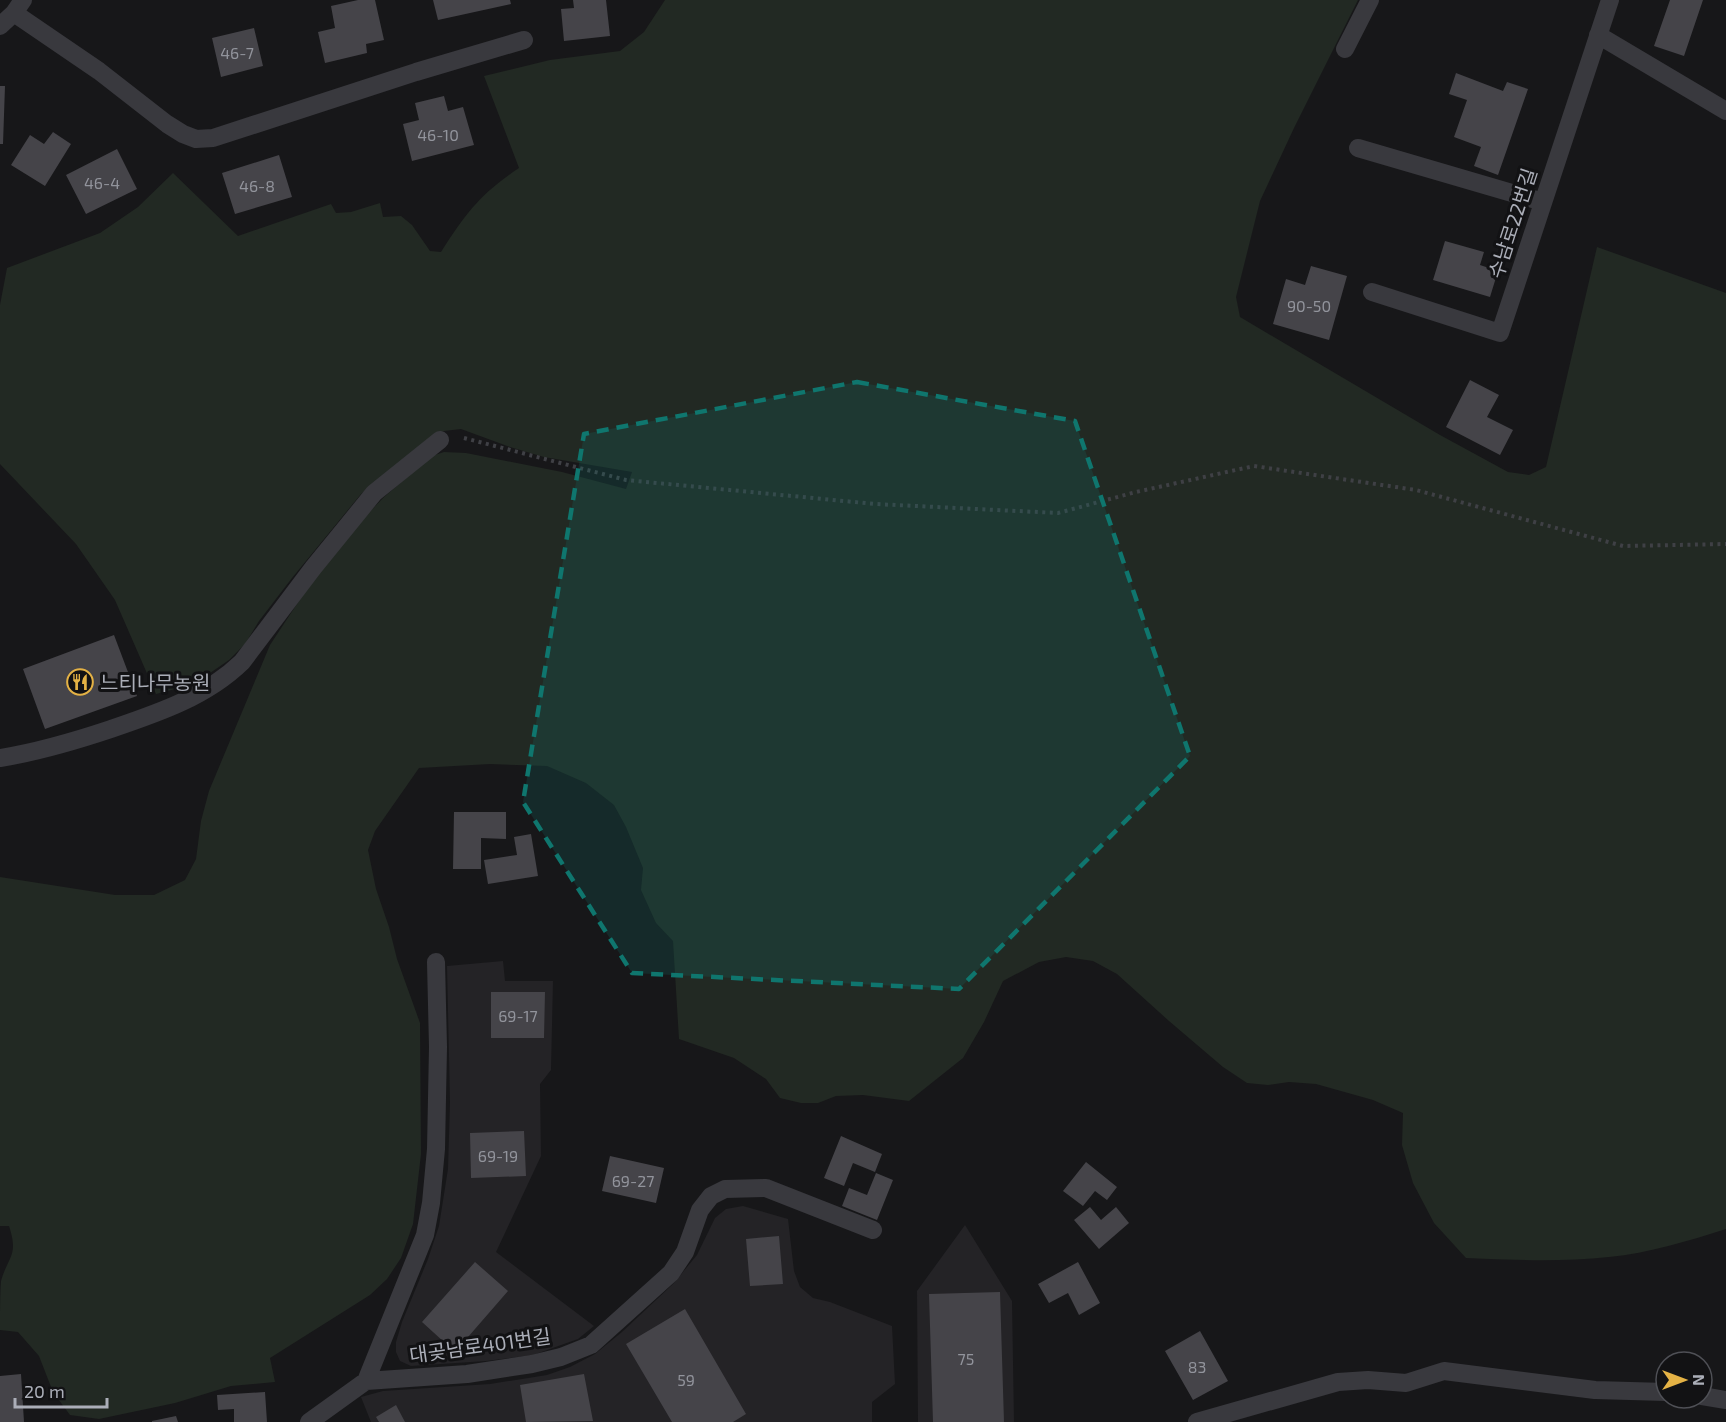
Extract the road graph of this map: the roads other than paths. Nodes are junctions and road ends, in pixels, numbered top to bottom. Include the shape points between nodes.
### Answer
1 (1370, 0) edge
2 (1610, 0) edge
3 (19, 6) edge
4 (0, 26) edge
5 (1598, 35) junction
6 (524, 40) dead end
7 (1345, 49) dead end
8 (1726, 111) edge
9 (1358, 148) dead end
10 (1543, 202) junction
11 (1372, 292) dead end
12 (440, 440) road end
13 (0, 758) edge
14 (435, 962) dead end
15 (873, 1230) dead end
16 (366, 1381) junction
17 (1654, 1392) edge
18 (309, 1422) edge
19 (1197, 1422) edge

1 - 7 lane
2 - 5 lane, 수남로22번길
3 - 4 lane
3 - 6 lane via 166,124 196,139 213,138
5 - 8 lane
5 - 10 lane, 수남로22번길
9 - 10 lane
10 - 11 lane, 수남로22번길 via 1500,333
12 - 13 lane via 374,493 242,662 222,680 143,718 47,749
14 - 16 lane, 대곶남로401번길 via 438,1047 431,1203 425,1235
15 - 16 lane, 대곶남로401번길 via 766,1188 725,1189 711,1196 700,1210 685,1252 671,1273 591,1345 532,1364 467,1374
16 - 18 lane
17 - 19 lane via 1594,1390 1444,1371 1406,1383 1338,1382

